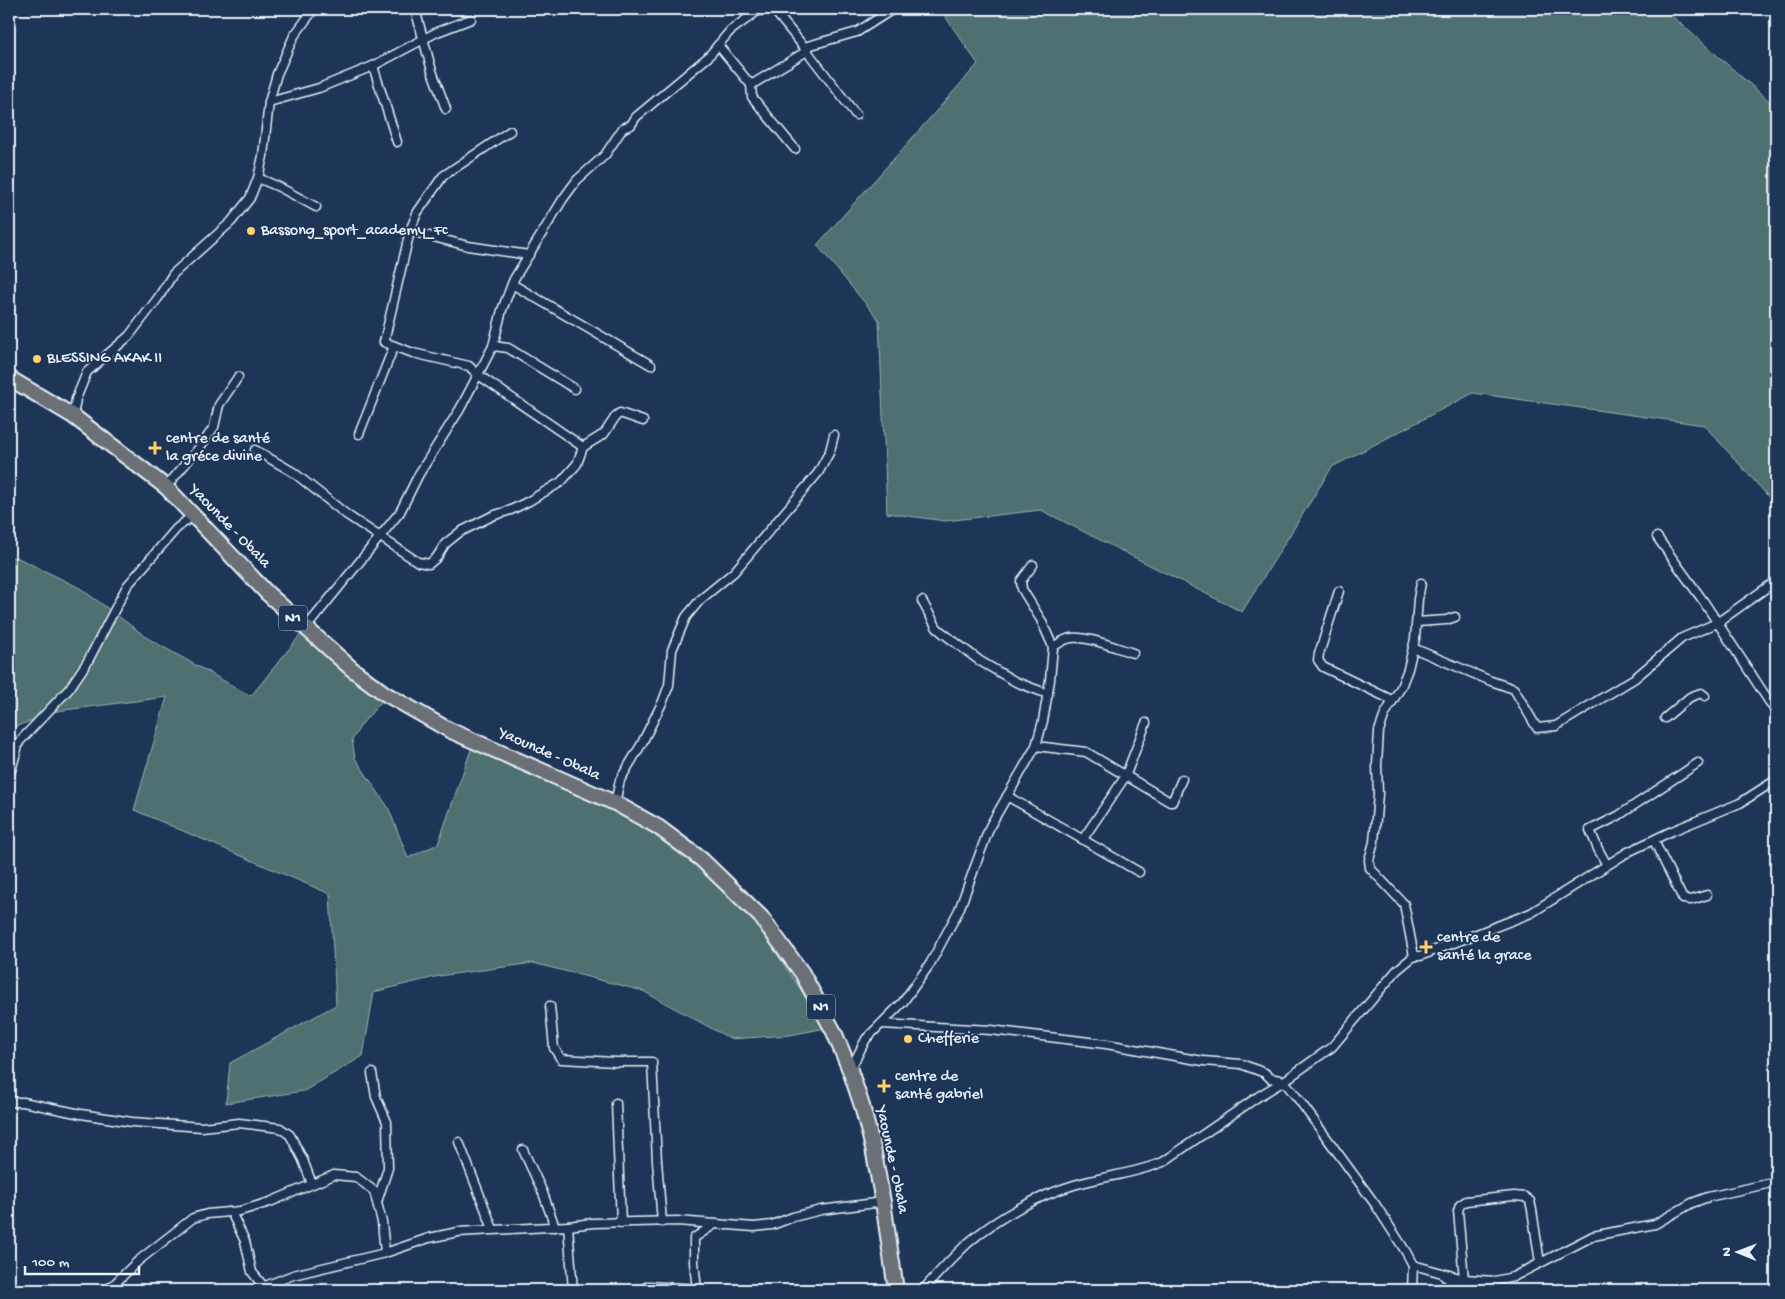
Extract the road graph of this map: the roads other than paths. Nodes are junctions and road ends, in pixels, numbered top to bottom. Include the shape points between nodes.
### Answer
1 (314, 9) edge
2 (415, 9) edge
3 (764, 9) edge
4 (773, 9) edge
5 (893, 9) edge
6 (471, 19) dead end
7 (424, 39) junction
8 (718, 45) junction
9 (806, 49) junction
10 (373, 66) junction
11 (751, 85) junction
12 (269, 102) junction
13 (446, 109) dead end
14 (856, 115) dead end
15 (510, 131) dead end
16 (398, 142) dead end
17 (795, 149) dead end
18 (258, 178) junction
19 (316, 208) dead end
20 (410, 231) junction
21 (529, 255) junction
22 (512, 284) junction
23 (394, 346) junction
24 (493, 346) junction
25 (651, 365) dead end
26 (477, 374) junction
27 (238, 377) dead end
28 (9, 378) edge
29 (575, 388) dead end
30 (74, 416) junction
31 (643, 421) dead end
32 (360, 434) dead end
33 (834, 435) dead end
34 (583, 446) junction
35 (255, 450) dead end
36 (166, 487) junction
37 (192, 516) junction
38 (380, 535) junction
39 (1657, 537) dead end
40 (1033, 565) dead end
41 (1776, 581) edge
42 (1421, 583) dead end
43 (1339, 591) dead end
44 (922, 601) dead end
45 (1455, 617) dead end
46 (1417, 622) junction
47 (1717, 623) junction
48 (305, 629) junction
49 (1053, 647) junction
50 (1414, 648) junction
51 (1133, 653) dead end
52 (1048, 694) junction
53 (1705, 696) dead end
54 (1392, 700) junction
55 (1776, 712) edge
56 (1665, 718) dead end
57 (1146, 723) dead end
58 (1036, 746) junction
59 (1698, 763) dead end
60 (1125, 777) junction
61 (9, 778) edge
62 (1182, 779) dead end
63 (1776, 780) edge
64 (1007, 796) junction
65 (615, 803) junction
66 (1083, 839) junction
67 (1654, 841) junction
68 (1607, 865) junction
69 (1139, 872) dead end
70 (1708, 895) dead end
71 (1414, 956) junction
72 (550, 1006) dead end
73 (881, 1024) junction
74 (850, 1070) junction
75 (372, 1073) dead end
76 (1284, 1082) junction
77 (9, 1102) edge
78 (616, 1103) dead end
79 (459, 1142) dead end
80 (523, 1150) dead end
81 (1776, 1182) edge
82 (312, 1184) junction
83 (377, 1202) junction
84 (883, 1202) junction
85 (231, 1212) junction
86 (622, 1222) junction
87 (662, 1222) junction
88 (715, 1224) junction
89 (568, 1226) junction
90 (555, 1227) junction
91 (493, 1229) junction
92 (385, 1253) junction
93 (1540, 1263) junction
94 (1413, 1265) junction
95 (1440, 1274) junction
96 (1464, 1279) junction
97 (264, 1287) junction
98 (108, 1290) edge
99 (255, 1290) edge
100 (573, 1290) edge
101 (641, 1290) edge
102 (697, 1290) edge
103 (896, 1290) edge
104 (923, 1290) edge
105 (1412, 1290) edge
106 (1465, 1290) edge

1 - 12 street via 288,47
2 - 7 street
3 - 8 street via 730,31
4 - 9 street
5 - 9 street via 857,32
6 - 7 street
7 - 10 street
7 - 13 street
8 - 11 street
8 - 21 street via 636,117 631,125 623,128 605,154 577,180
9 - 11 street
9 - 14 street
10 - 12 street via 319,88
10 - 16 street
11 - 17 street via 752,97
12 - 18 street
15 - 20 street via 443,176 417,213
18 - 19 street
18 - 30 street via 250,198 231,222 173,274 129,336 87,372 76,399
20 - 21 street via 468,246
20 - 23 street via 384,342
21 - 22 street
22 - 24 street
22 - 25 street
23 - 26 street via 469,366
23 - 32 street
24 - 26 street
24 - 29 street via 508,348
26 - 34 street
26 - 38 street via 400,512
27 - 36 street via 219,405 214,428
28 - 30 highway, Yaounde - Obala / N1
30 - 36 highway, Yaounde - Obala / N1
31 - 34 street via 620,413 604,434
33 - 65 street via 825,461 809,484 734,572 686,616 672,650 664,701 620,780
34 - 38 street via 577,464 561,482 511,510 460,532 428,564 418,562
35 - 38 street via 292,472
36 - 37 highway, Yaounde - Obala / N1
37 - 48 highway, Yaounde - Obala / N1
37 - 61 street via 176,528 127,586 88,661 69,689 19,742
38 - 48 street
39 - 47 street
40 - 49 street via 1021,581 1022,589 1042,620
41 - 47 street
42 - 46 street
43 - 54 street via 1319,654 1320,664
44 - 52 street via 937,628 972,656 1016,682
45 - 46 street
46 - 50 street
47 - 50 street via 1682,638 1635,678 1556,726 1537,728 1514,689
47 - 55 street
48 - 65 highway, Yaounde - Obala / N1 via 352,670 413,711
49 - 51 street via 1077,638
49 - 52 street
50 - 54 street via 1401,687
52 - 58 street
53 - 56 street via 1701,693 1690,697
54 - 71 street via 1379,731 1378,794 1374,842 1369,860 1370,868 1404,904
57 - 60 street
58 - 60 street via 1086,752
58 - 64 street
59 - 68 street via 1618,816 1590,830
60 - 62 street via 1170,802
60 - 66 street
63 - 67 street via 1740,803
64 - 66 street
64 - 73 street via 990,826 969,888 946,936 917,984
65 - 74 highway, Yaounde - Obala / N1 via 658,827 700,859 761,917 802,973 834,1032
66 - 69 street
67 - 68 street
67 - 70 street via 1683,899
68 - 71 street via 1531,912
71 - 76 street via 1397,970 1332,1047
72 - 87 street via 554,1048 561,1059 652,1062
73 - 74 street via 866,1039
73 - 76 street via 991,1030 1106,1044 1203,1061 1241,1064
74 - 84 highway, Yaounde - Obala / N1 via 862,1106
75 - 83 street via 376,1097 387,1122 388,1168
76 - 94 street via 1375,1204
76 - 104 street via 1163,1162 1051,1192 1011,1213 969,1242
77 - 82 street via 132,1122 202,1127 239,1123 280,1128 290,1135
78 - 86 street
79 - 91 street
80 - 90 street
81 - 93 street via 1708,1197 1655,1224 1593,1236
82 - 83 street via 334,1175 356,1177 374,1191
82 - 85 street via 270,1202
83 - 92 street
84 - 88 street via 821,1210 772,1225
84 - 103 highway, Yaounde - Obala / N1
85 - 97 street via 245,1241 252,1272
85 - 98 street via 193,1218
86 - 87 street
86 - 89 street
87 - 88 street
88 - 102 street via 694,1238
89 - 90 street
89 - 100 street
90 - 91 street
91 - 92 street via 429,1238
92 - 97 street via 293,1275
93 - 96 street via 1495,1282
93 - 96 street via 1532,1210 1525,1197 1466,1201 1458,1211
94 - 95 street
94 - 105 street
95 - 96 street
95 - 106 street
97 - 99 street
101 - 102 street via 648,1286

